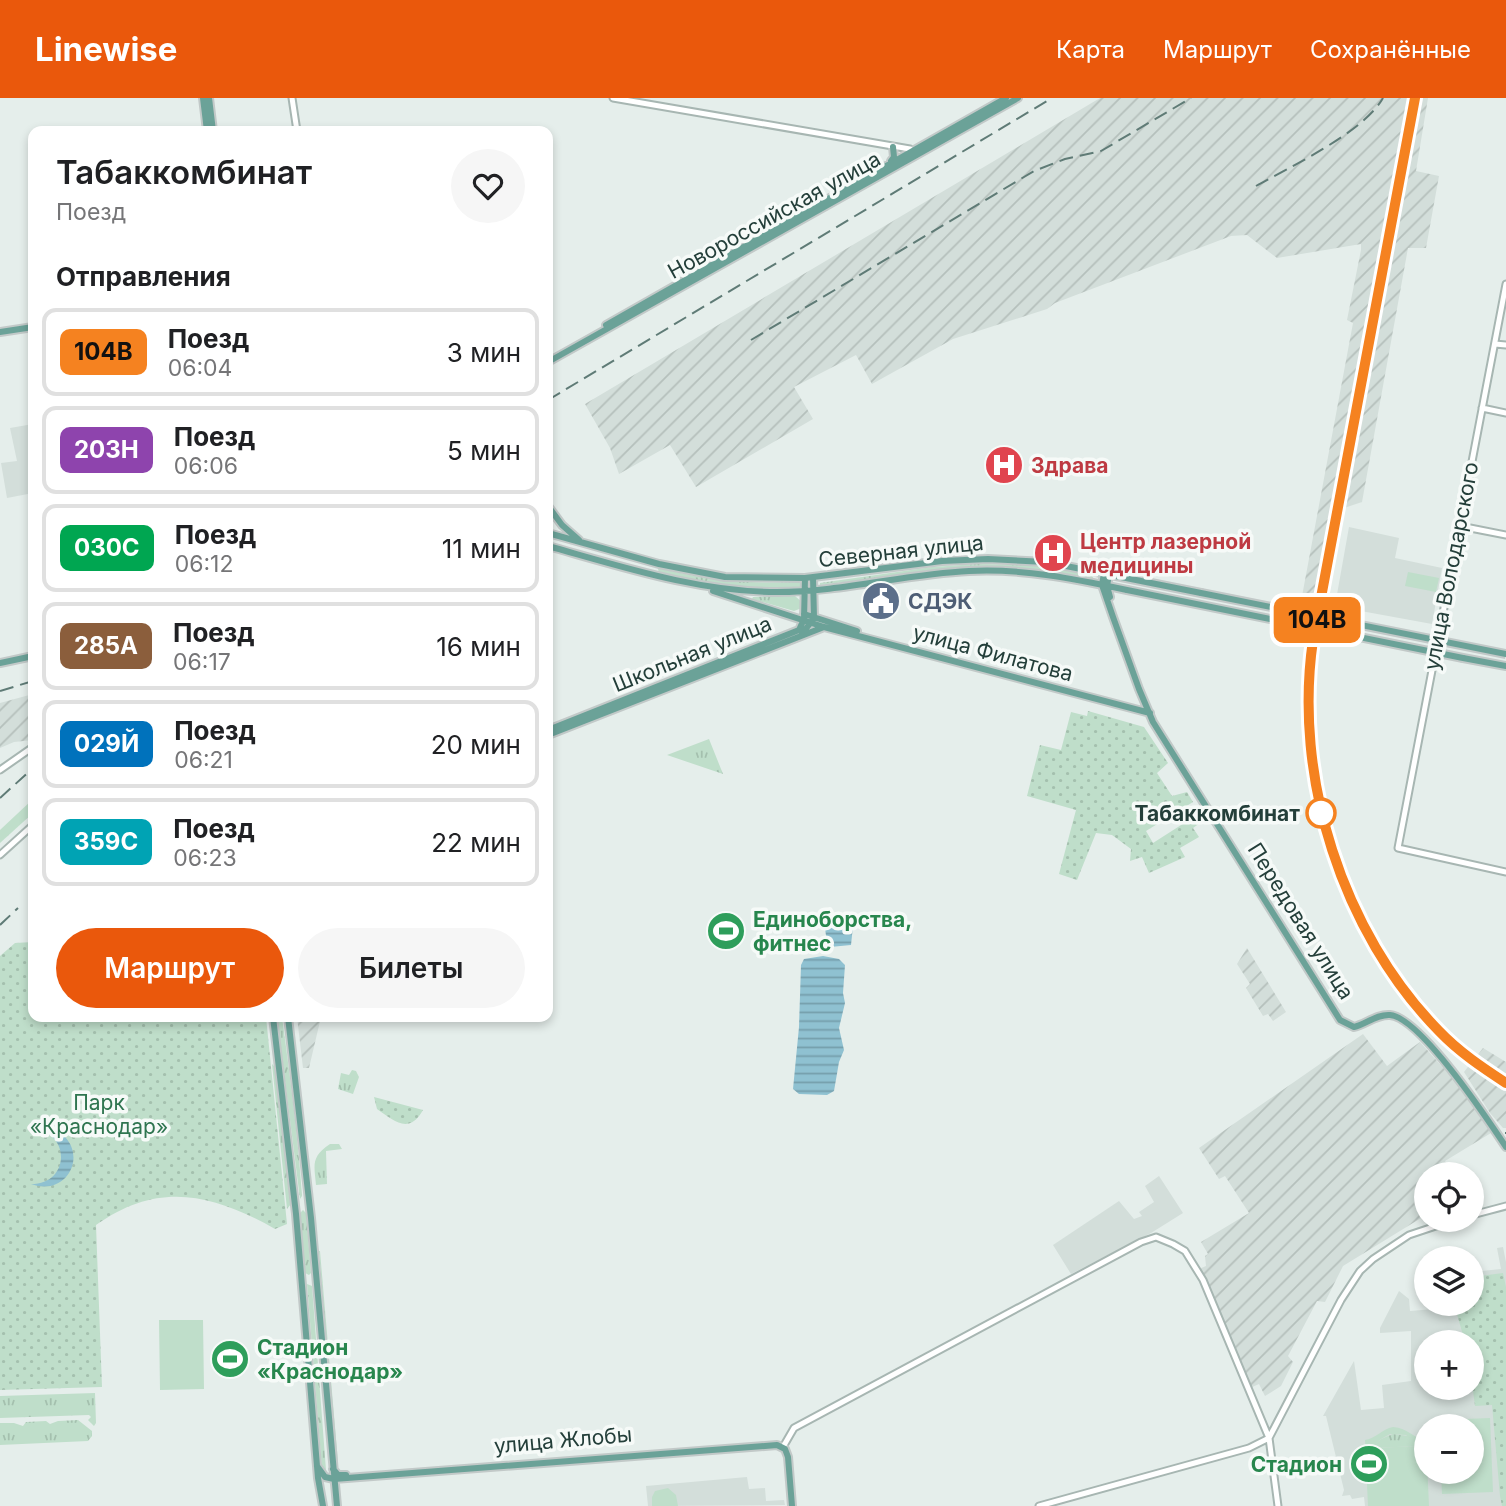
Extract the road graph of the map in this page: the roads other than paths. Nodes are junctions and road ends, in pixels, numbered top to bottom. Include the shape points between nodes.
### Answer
1 (203, 98) edge
2 (209, 98) edge
3 (292, 98) edge
4 (613, 98) edge
5 (1006, 98) edge
6 (1018, 98) edge
7 (206, 126) edge
8 (212, 126) edge
9 (296, 126) edge
10 (893, 147) junction
11 (916, 153) junction
12 (888, 165) junction
13 (1506, 284) edge
14 (1503, 320) edge
15 (28, 328) edge
16 (0, 332) edge
17 (1495, 344) junction
18 (1506, 345) edge
19 (553, 357) edge
20 (553, 357) edge
21 (1482, 408) junction
22 (1506, 413) edge
23 (553, 513) edge
24 (1460, 526) junction
25 (553, 534) edge
26 (1506, 535) edge
27 (587, 544) junction
28 (553, 547) edge
29 (1107, 574) junction
30 (805, 578) junction
31 (813, 578) junction
32 (688, 584) junction
33 (1105, 585) junction
34 (815, 590) junction
35 (1127, 590) junction
36 (805, 591) junction
37 (1111, 601) junction
38 (804, 617) junction
39 (813, 620) junction
40 (824, 627) junction
41 (802, 635) junction
42 (1506, 654) edge
43 (28, 657) edge
44 (0, 663) edge
45 (1506, 666) edge
46 (692, 677) junction
47 (1143, 699) junction
48 (1135, 705) junction
49 (1149, 710) junction
50 (553, 731) edge
51 (28, 750) edge
52 (0, 769) edge
53 (28, 830) edge
54 (0, 855) edge
55 (1506, 872) edge
56 (274, 1022) edge
57 (289, 1022) edge
58 (1506, 1145) edge
59 (295, 1198) junction
60 (308, 1198) junction
61 (1506, 1206) edge
62 (1484, 1212) edge
63 (310, 1213) junction
64 (296, 1214) junction
65 (1418, 1232) edge
66 (315, 1272) junction
67 (301, 1273) junction
68 (317, 1287) junction
69 (303, 1289) junction
70 (1269, 1438) junction
71 (781, 1445) junction
72 (317, 1466) junction
73 (333, 1469) junction
74 (335, 1483) junction
75 (320, 1489) junction
76 (323, 1506) edge
77 (337, 1506) edge
78 (794, 1506) edge
79 (1039, 1506) edge
80 (1278, 1506) edge

1 - 7 main road
2 - 8 main road
3 - 9 street
4 - 10 street
5 - 11 main road, Новороссийская улица
6 - 11 main road, Новороссийская улица
10 - 11 street
10 - 12 main road via 894,157
11 - 12 main road, Новороссийская улица
11 - 19 main road, Новороссийская улица
12 - 20 main road, Новороссийская улица
13 - 14 street, улица Володарского
14 - 17 street, улица Володарского
15 - 16 main road
17 - 18 street
17 - 21 street, улица Володарского
21 - 22 street
21 - 24 street, улица Володарского
23 - 27 main road via 567,531
24 - 26 street
24 - 55 street, улица Володарского via 1398,848
25 - 27 main road, Северная улица
27 - 30 main road, Северная улица via 712,575
28 - 32 main road, Северная улица
29 - 31 main road, Северная улица via 1046,562 988,559
29 - 33 main road, Передовая улица
29 - 42 main road, Северная улица, bridge
30 - 31 main road, Северная улица
30 - 36 main road
31 - 34 main road
32 - 36 main road, Северная улица via 758,592
32 - 38 main road
33 - 34 main road, Северная улица via 1047,575 975,571
33 - 35 main road, Северная улица
33 - 37 main road, Передовая улица
33 - 47 main road, Передовая улица
34 - 36 main road, Северная улица
34 - 39 main road
35 - 37 main road via 1119,591
35 - 45 main road, Северная улица, bridge
36 - 38 main road
37 - 49 main road, Передовая улица
38 - 39 main road
38 - 46 main road, Школьная улица via 796,632
39 - 40 main road, улица Филатова
39 - 41 main road, Школьная улица
39 - 48 main road
40 - 41 main road, Школьная улица
40 - 49 main road, улица Филатова
41 - 46 main road, Школьная улица
43 - 44 main road
46 - 50 main road, Школьная улица
47 - 48 main road
47 - 49 main road, Передовая улица
48 - 49 main road
49 - 58 main road, Передовая улица via 1341,1017 1353,1023 1384,1011 1405,1018 1458,1072
51 - 52 street
53 - 54 street
56 - 59 main road
57 - 60 main road
59 - 60 main road via 302,1203
59 - 64 main road
60 - 63 main road
61 - 62 street
63 - 64 main road via 302,1208
63 - 66 main road
64 - 67 main road
65 - 70 street via 1360,1271
66 - 67 main road via 307,1279
66 - 68 main road
67 - 69 main road
68 - 69 main road via 307,1282
68 - 73 main road
69 - 72 main road
70 - 71 street via 1203,1280 1185,1251 1156,1237 794,1428
70 - 79 street via 1249,1448
70 - 80 street
71 - 73 main road, улица Жлобы via 776,1441 344,1476
71 - 74 main road, улица Жлобы
71 - 78 main road via 791,1455
72 - 74 main road, улица Жлобы
72 - 75 main road
73 - 74 main road
74 - 75 main road via 327,1490
74 - 77 main road
75 - 76 main road

